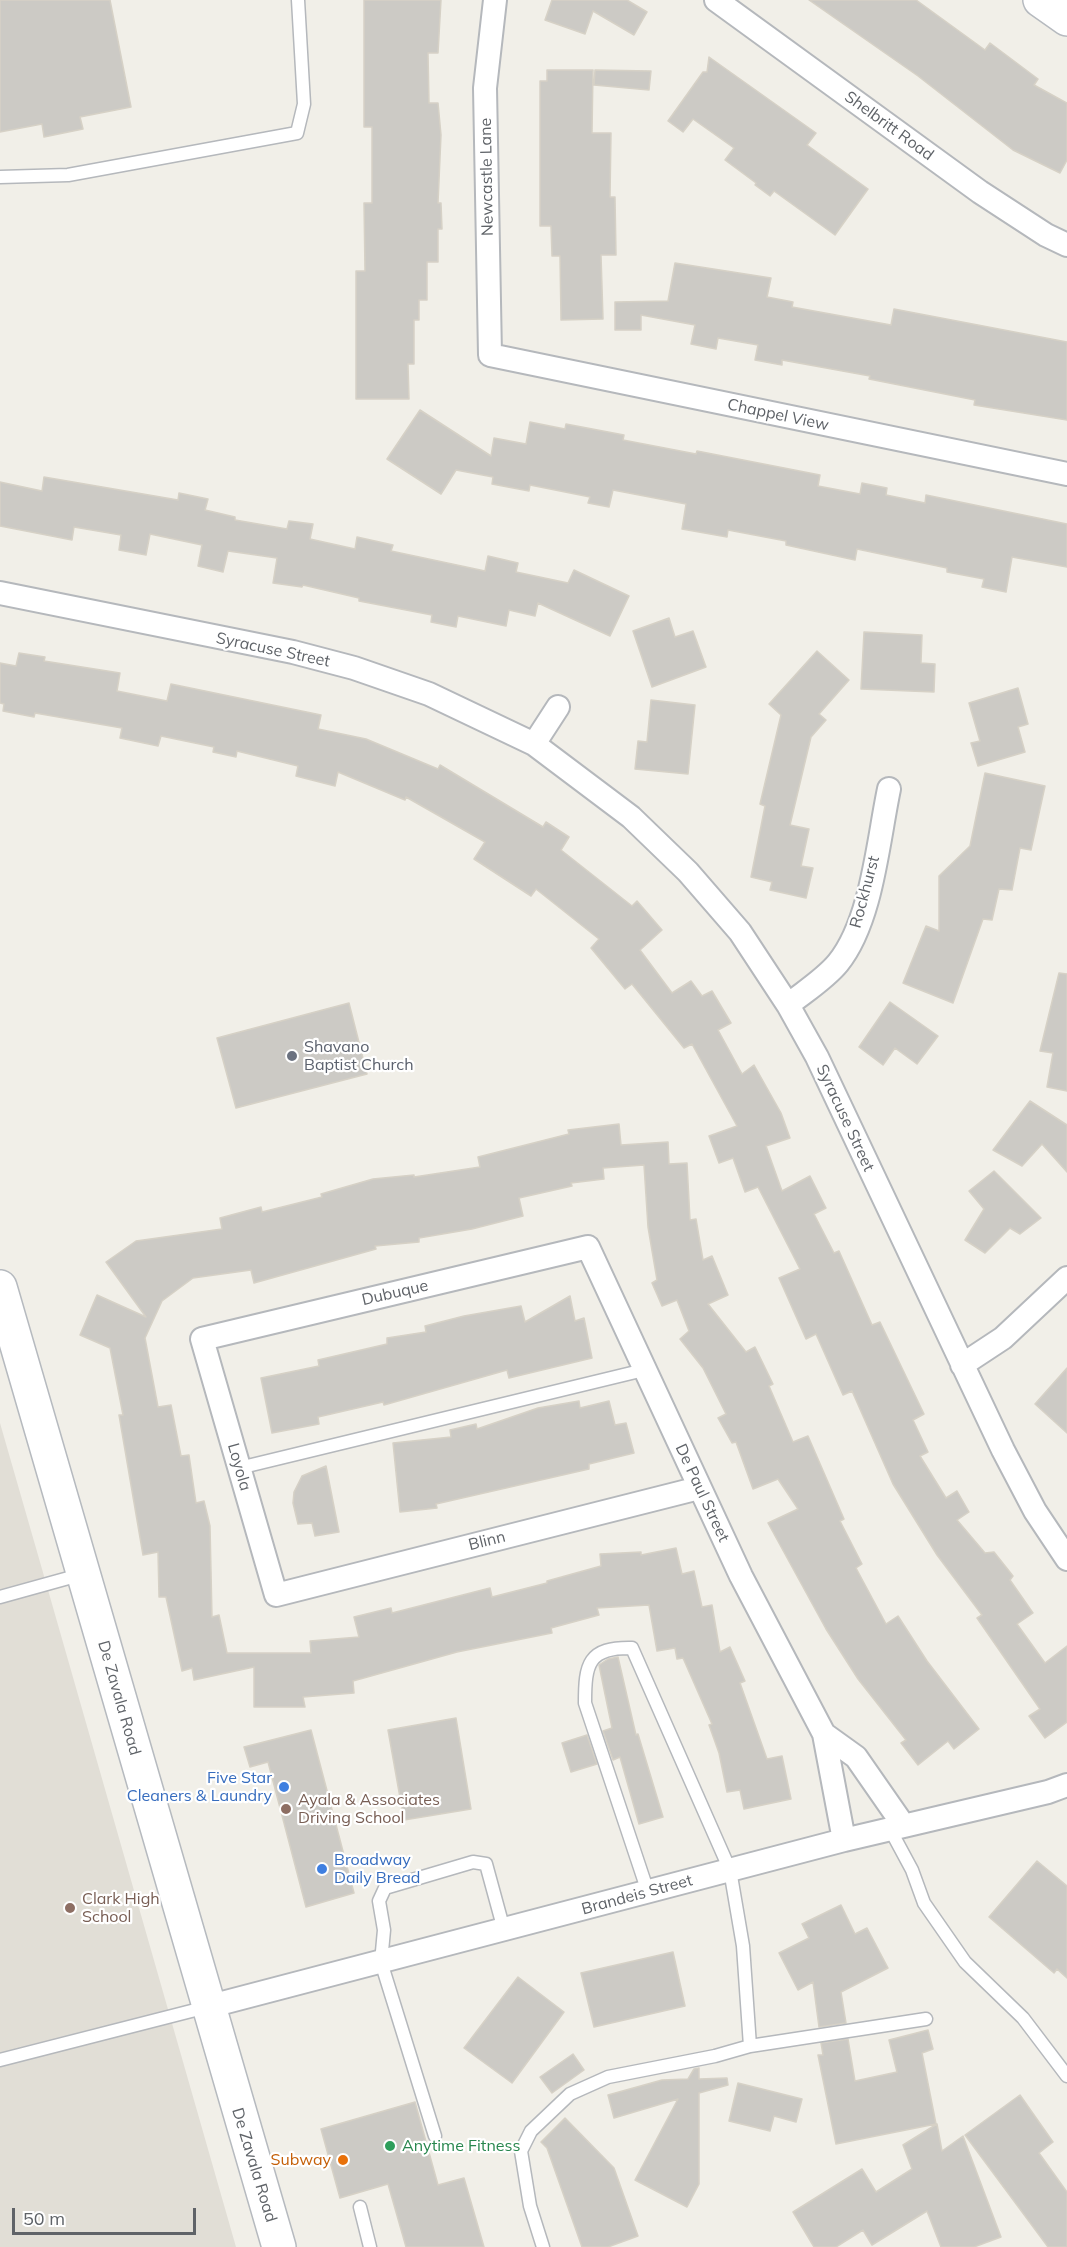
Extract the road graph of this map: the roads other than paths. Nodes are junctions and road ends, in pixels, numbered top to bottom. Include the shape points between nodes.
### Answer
1 (298, 0) edge
2 (495, 0) edge
3 (716, 0) edge
4 (1040, 0) edge
5 (1067, 19) edge
6 (0, 177) edge
7 (1067, 245) edge
8 (490, 356) joint
9 (1067, 474) edge
10 (0, 593) edge
11 (558, 707) dead end
12 (534, 744) junction
13 (889, 789) dead end
14 (788, 1005) junction
15 (588, 1247) joint
16 (1067, 1278) edge
17 (0, 1287) edge
18 (202, 1339) joint
19 (962, 1365) junction
20 (644, 1370) junction
21 (239, 1468) junction
22 (699, 1488) junction
23 (1067, 1559) edge
24 (84, 1574) junction
25 (276, 1595) joint
26 (0, 1597) edge
27 (824, 1734) junction
28 (1067, 1785) edge
29 (897, 1829) junction
30 (844, 1840) junction
31 (730, 1870) junction
32 (648, 1892) junction
33 (504, 1930) junction
34 (381, 1962) junction
35 (207, 2007) junction
36 (926, 2019) dead end
37 (750, 2046) junction
38 (0, 2060) edge
39 (1067, 2076) edge
40 (435, 2136) dead end
41 (360, 2207) dead end
42 (279, 2247) edge
43 (370, 2247) edge
44 (543, 2247) edge

1 - 6 lane via 304,104 297,133 68,175
2 - 8 street, Newcastle Lane via 485,88
3 - 7 street, Shelbritt Road via 980,192
4 - 5 main road
8 - 9 street, Chappel View
10 - 12 street, Syracuse Street via 354,668 429,694
11 - 12 street
12 - 14 street, Syracuse Street via 631,817 688,872 740,932
13 - 14 street, Rockhurst via 858,928 838,963
14 - 19 street, Syracuse Street via 822,1068
15 - 18 street, Dubuque
15 - 20 street, De Paul Street
16 - 19 street via 1003,1338
17 - 24 main road, De Zavala Road
18 - 21 street, Loyola
19 - 23 street, Syracuse Street via 1030,1501
20 - 21 lane
20 - 22 street, De Paul Street
21 - 25 street, Loyola
22 - 25 street, Blinn
22 - 27 street, De Paul Street
24 - 26 lane
24 - 35 main road, De Zavala Road
27 - 29 street, De Paul Street via 856,1757
27 - 30 street, De Paul Street
28 - 29 street, Brandeis Street
29 - 30 street, Brandeis Street
29 - 39 lane via 924,1903 965,1962 1023,2018
30 - 31 street, Brandeis Street
31 - 32 street, Brandeis Street
31 - 32 lane via 632,1648 616,1647 598,1653 585,1671 585,1703
31 - 37 lane via 743,1946
32 - 33 street, Brandeis Street
33 - 34 street, Brandeis Street
33 - 34 lane via 486,1864 473,1862 385,1888 379,1901 384,1930
34 - 35 street, Brandeis Street
34 - 40 lane
35 - 38 lane
35 - 42 main road, De Zavala Road
36 - 37 lane
37 - 44 lane via 608,2077 570,2094 531,2131 521,2151 530,2206
41 - 43 lane

